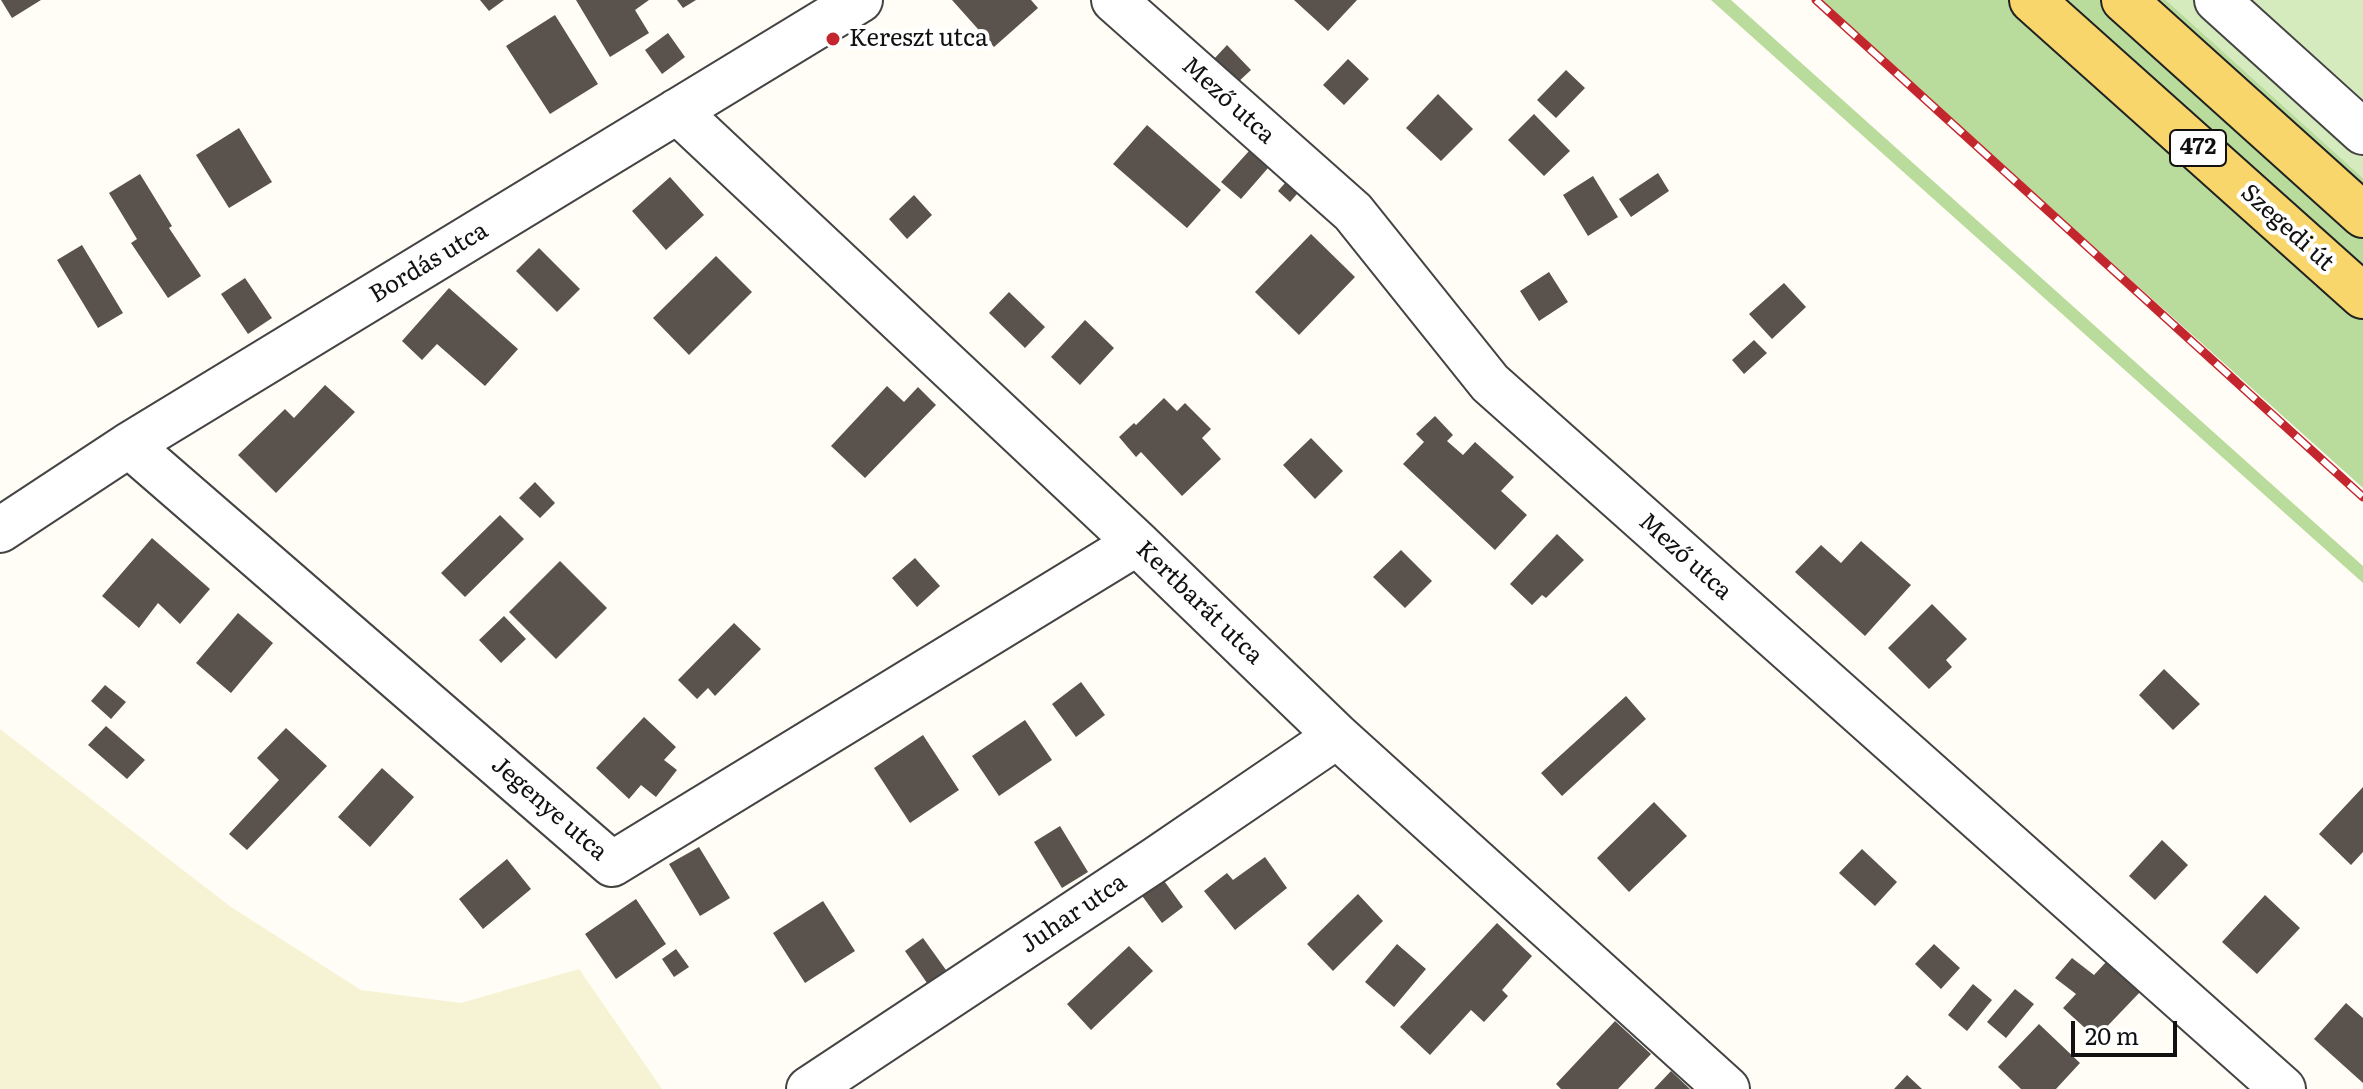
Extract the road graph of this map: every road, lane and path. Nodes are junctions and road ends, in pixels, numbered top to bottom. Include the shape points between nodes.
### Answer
1 (860, 0) edge
2 (1114, 0) edge
3 (2032, 0) edge
4 (2124, 0) edge
5 (2217, 0) edge
6 (677, 111) junction
7 (2363, 132) edge
8 (2363, 215) edge
9 (2363, 296) edge
10 (129, 445) junction
11 (0, 530) edge
12 (1137, 543) junction
13 (1337, 736) junction
14 (809, 1089) edge
15 (1727, 1089) edge
16 (2283, 1089) edge

1 - 6 street, Bordás utca
2 - 16 street, Mező utca via 1353,212 1490,383
3 - 9 main road, Szegedi út / 472
4 - 8 main road, 472
5 - 7 street
6 - 10 street, Bordás utca
6 - 12 street, Kertbarát utca
10 - 11 street, Bordás utca
10 - 12 street, Jegenye utca via 612,864
12 - 13 street, Kertbarát utca
13 - 14 street, Juhar utca
13 - 15 street, Kertbarát utca

